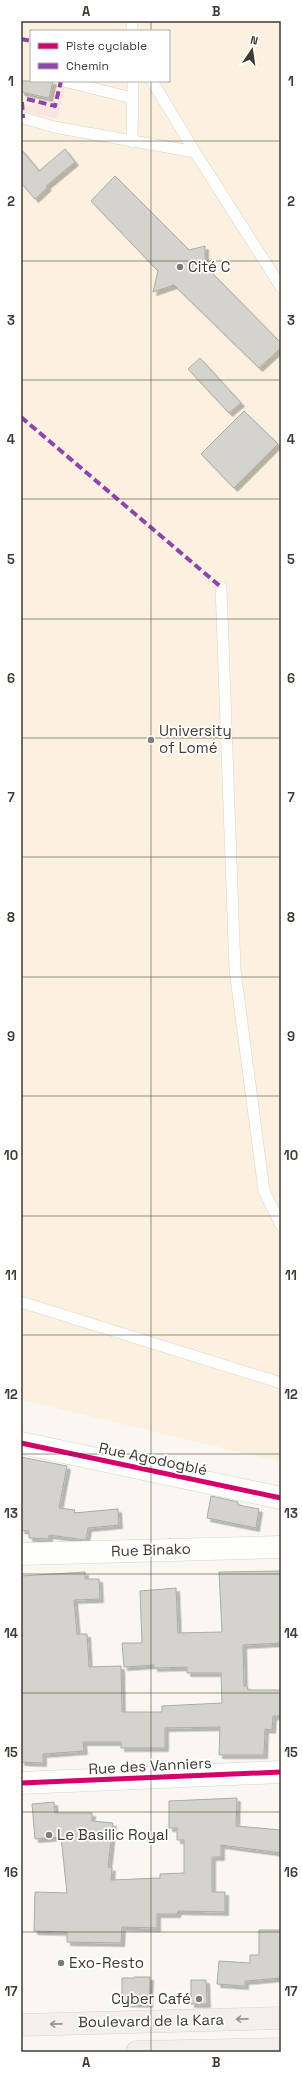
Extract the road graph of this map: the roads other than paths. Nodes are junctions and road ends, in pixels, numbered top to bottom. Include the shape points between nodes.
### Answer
1 (68, 82) edge
2 (133, 82) edge
3 (153, 82) edge
4 (132, 98) junction
5 (21, 117) edge
6 (132, 142) junction
7 (195, 152) junction
8 (281, 287) edge
9 (221, 587) dead end
10 (281, 1225) edge
11 (21, 1302) edge
12 (281, 1383) edge
13 (21, 1443) edge
14 (281, 1498) edge
15 (281, 1547) edge
16 (21, 1554) edge
17 (281, 1772) edge
18 (21, 1783) edge
19 (281, 2018) edge
20 (21, 2025) edge
21 (281, 2049) edge
22 (138, 2052) edge

1 - 4 lane
2 - 4 lane
3 - 7 lane
4 - 6 lane
5 - 6 lane via 54,127
6 - 7 lane
7 - 8 lane
9 - 10 lane via 235,970 264,1191
11 - 12 lane
13 - 14 street, Rue Agodogblé
15 - 16 street, Rue Binako
17 - 18 street, Rue des Vanniers
19 -> 20 main road, Boulevard de la Kara
21 - 22 main road, Boulevard de la Kara

